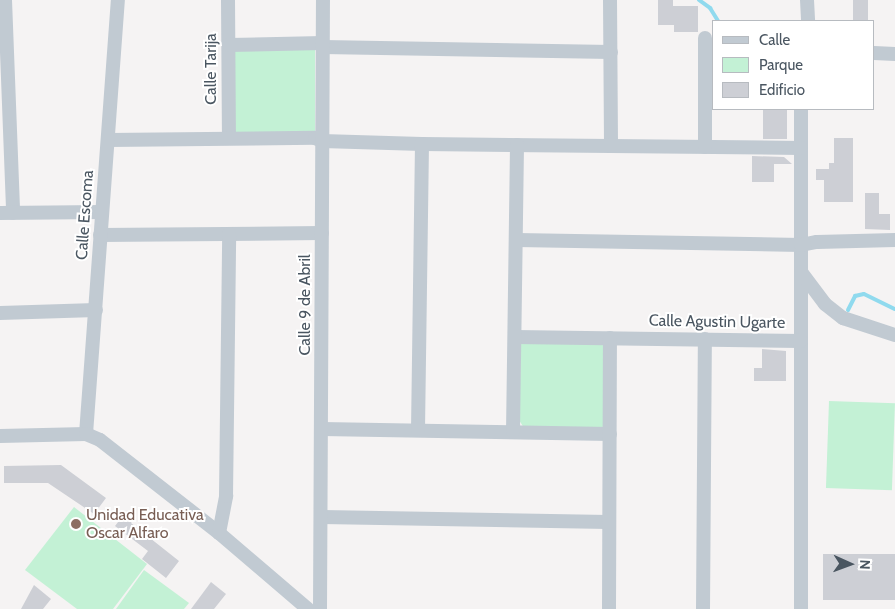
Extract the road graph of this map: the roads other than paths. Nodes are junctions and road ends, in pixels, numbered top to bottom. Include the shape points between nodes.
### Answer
1 (6, 0) edge
2 (118, 0) edge
3 (228, 0) edge
4 (323, 0) edge
5 (610, 0) edge
6 (807, 0) edge
7 (808, 20) edge
8 (705, 38) dead end
9 (229, 44) junction
10 (323, 45) junction
11 (611, 52) junction
12 (875, 53) edge
13 (895, 54) edge
14 (801, 110) edge
15 (229, 138) junction
16 (108, 140) junction
17 (322, 142) junction
18 (422, 144) junction
19 (517, 145) junction
20 (611, 146) junction
21 (705, 147) junction
22 (801, 148) junction
23 (102, 212) junction
24 (6, 213) edge
25 (322, 233) junction
26 (229, 234) junction
27 (100, 235) junction
28 (516, 240) junction
29 (895, 240) edge
30 (801, 245) junction
31 (801, 272) junction
32 (96, 310) junction
33 (0, 313) edge
34 (895, 336) edge
35 (515, 338) junction
36 (610, 338) junction
37 (706, 340) junction
38 (801, 341) junction
39 (322, 429) junction
40 (418, 430) junction
41 (513, 432) junction
42 (86, 434) junction
43 (610, 434) junction
44 (0, 436) edge
45 (322, 518) junction
46 (608, 522) junction
47 (219, 533) junction
48 (308, 609) edge
49 (320, 609) edge
50 (609, 609) edge
51 (704, 609) edge
52 (801, 609) edge

1 - 24 street
2 - 16 street, Calle Escoma
3 - 9 street, Calle Tarija
4 - 10 street, Calle 9 de Abril
5 - 11 street
6 - 7 street
8 - 21 street
9 - 10 street
9 - 15 street, Calle Tarija
10 - 11 street
10 - 17 street, Calle 9 de Abril
11 - 20 street
12 - 13 street
14 - 22 street
15 - 16 street
15 - 17 street via 315,138
16 - 23 street, Calle Escoma
17 - 18 street
17 - 25 street, Calle 9 de Abril
18 - 19 street
18 - 40 street
19 - 20 street
19 - 28 street
20 - 21 street
21 - 22 street
22 - 30 street
23 - 24 street
23 - 27 street, Calle Escoma
25 - 26 street
25 - 39 street, Calle 9 de Abril
26 - 27 street
26 - 47 street via 226,496
27 - 32 street, Calle Escoma
28 - 30 street
28 - 35 street
29 - 30 street
30 - 31 street
31 - 34 street via 825,304 843,318
31 - 38 street
32 - 33 street
32 - 42 street, Calle Escoma
35 - 36 street, Calle Agustin Ugarte
35 - 41 street
36 - 37 street, Calle Agustin Ugarte
36 - 43 street
37 - 38 street, Calle Agustin Ugarte
37 - 51 street
38 - 52 street, Calle Agustin Ugarte
39 - 40 street
39 - 45 street, Calle 9 de Abril
40 - 41 street
41 - 43 street
42 - 44 street
42 - 47 street via 100,440
43 - 46 street
45 - 46 street
45 - 49 street, Calle 9 de Abril
46 - 50 street
47 - 48 street

